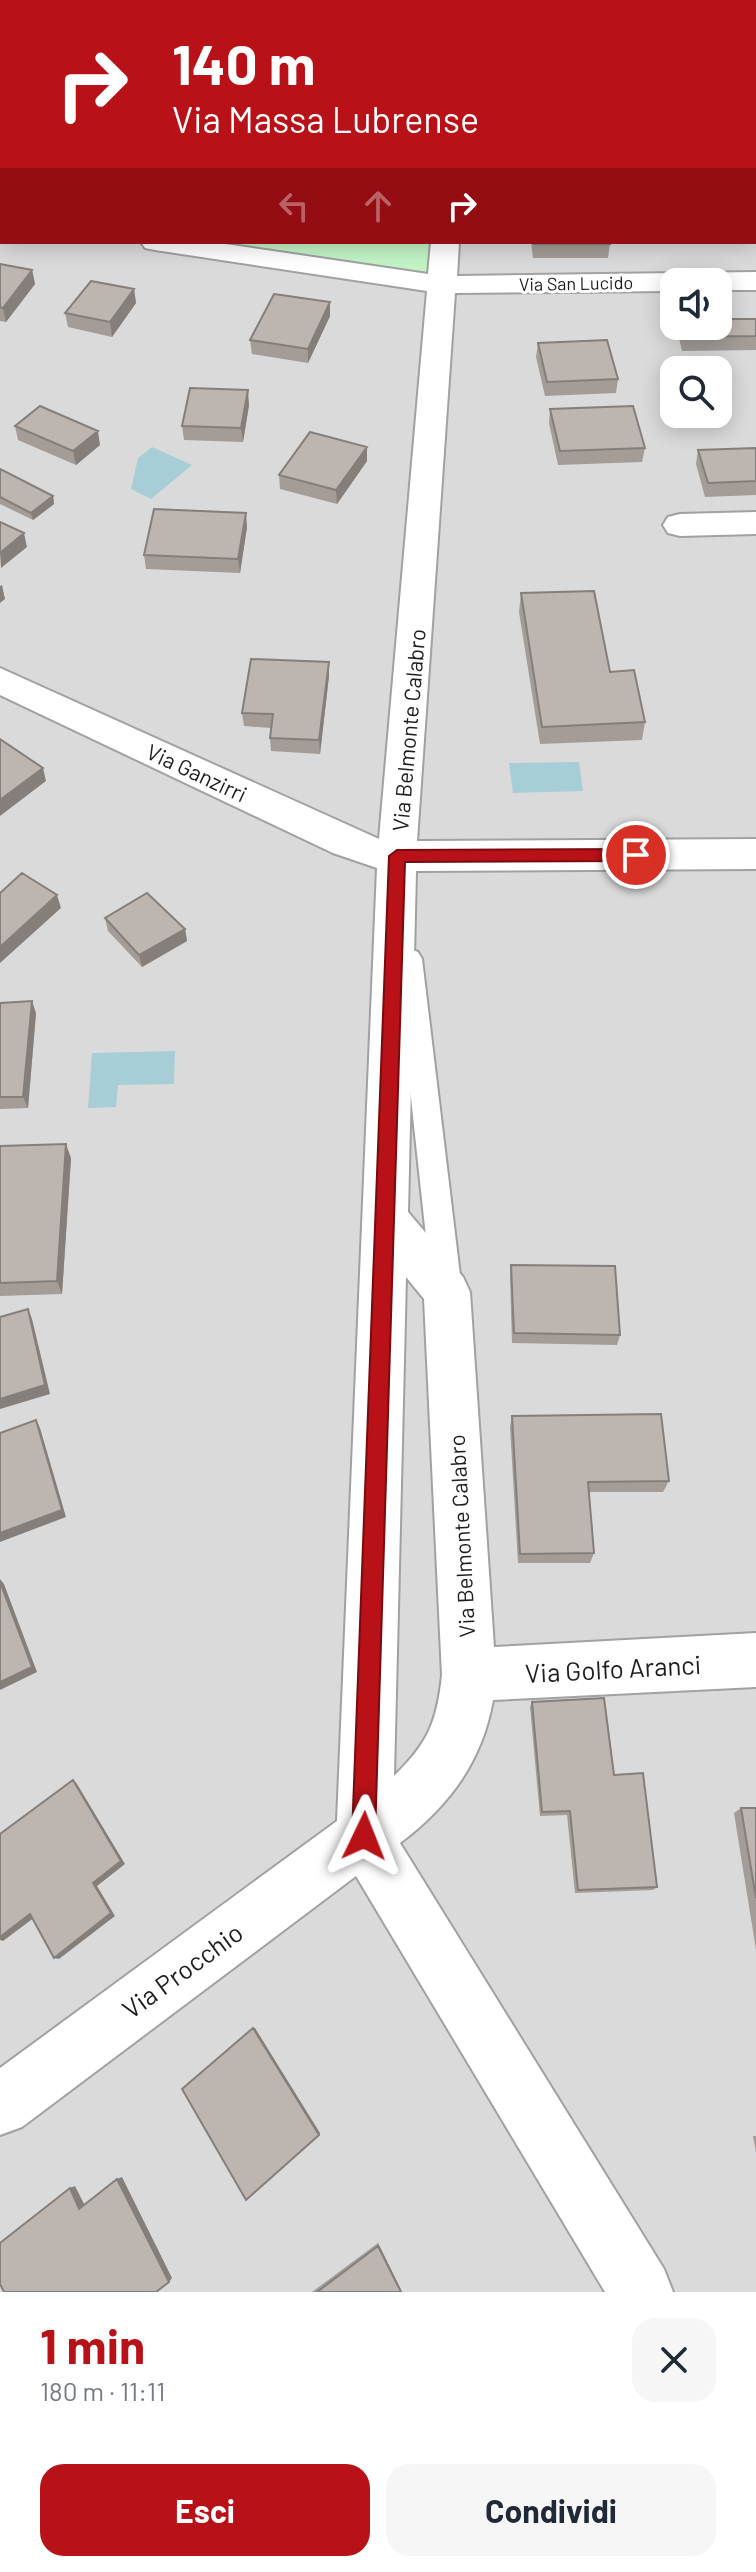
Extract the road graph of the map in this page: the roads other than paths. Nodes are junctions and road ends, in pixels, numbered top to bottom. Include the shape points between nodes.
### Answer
1 (168, 244) edge
2 (445, 244) edge
3 (756, 281) edge
4 (444, 285) junction
5 (756, 523) edge
6 (680, 525) dead end
7 (0, 680) edge
8 (756, 854) edge
9 (397, 856) junction
10 (385, 1219) junction
11 (447, 1292) junction
12 (756, 1660) edge
13 (469, 1675) junction
14 (364, 1836) junction
15 (0, 2105) edge
16 (641, 2292) edge

1 - 4 street, Via San Lucido
2 - 4 street, Via Belmonte Calabro
3 - 4 street, Via San Lucido
4 - 9 street, Via Belmonte Calabro
5 - 6 street
7 - 9 street, Via Ganzirri via 347,843
8 - 9 street, Via Ganzirri
9 - 10 street, Via Belmonte Calabro
9 - 11 lane
10 - 11 street
10 - 14 street, Via Belmonte Calabro
11 - 13 street, Via Belmonte Calabro
12 - 13 street, Via Golfo Aranci
13 - 14 street, Via Belmonte Calabro via 464,1722 452,1750 421,1789
14 - 15 street, Via Procchio
14 - 16 street

